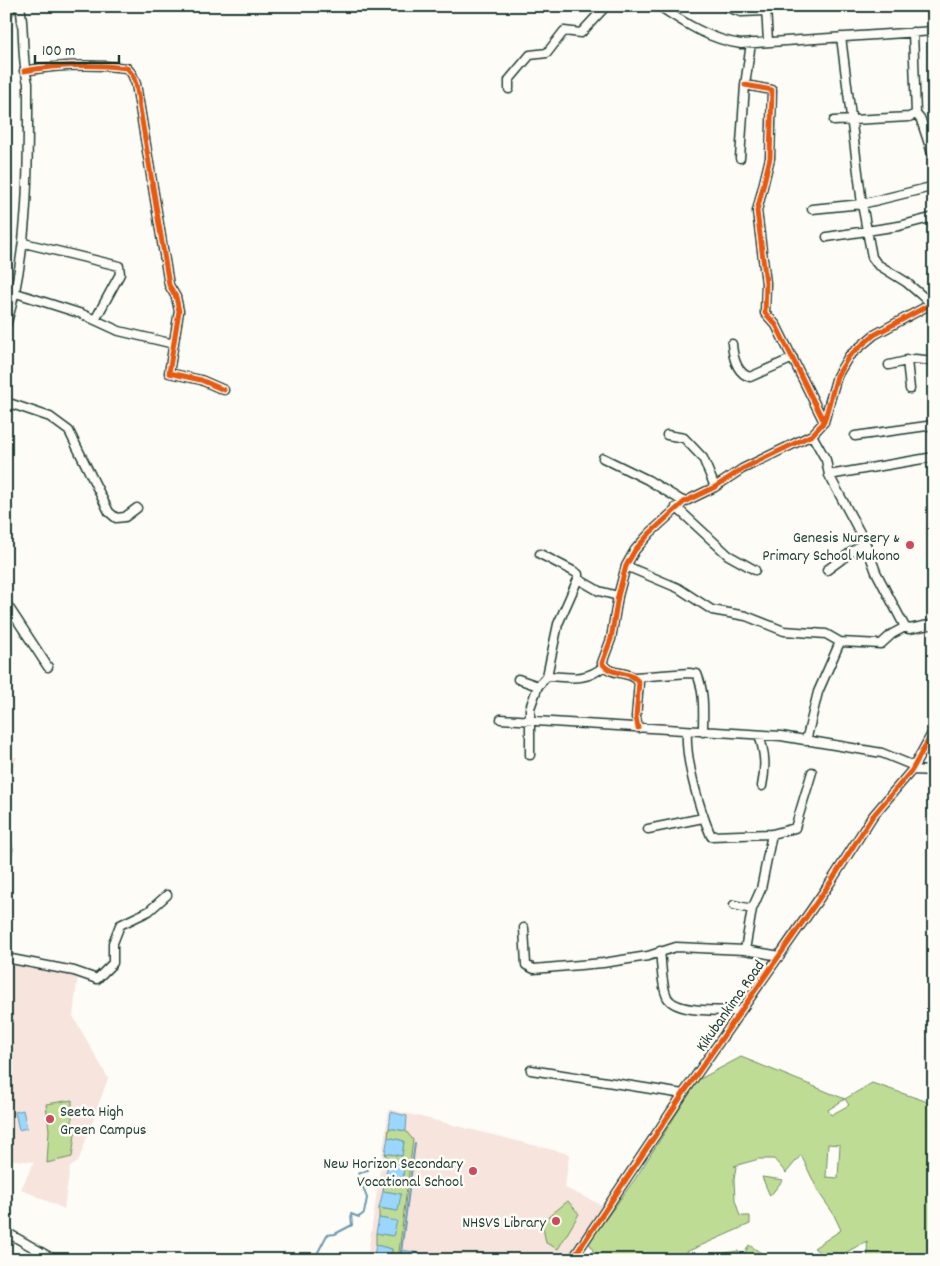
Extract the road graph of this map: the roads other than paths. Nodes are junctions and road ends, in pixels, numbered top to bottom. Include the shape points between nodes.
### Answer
1 (11, 6) edge
2 (20, 6) edge
3 (606, 6) edge
4 (660, 6) edge
5 (724, 6) edge
6 (767, 9) edge
7 (6, 17) edge
8 (934, 30) edge
9 (913, 32) junction
10 (841, 37) junction
11 (768, 42) junction
12 (751, 43) junction
13 (24, 71) junction
14 (745, 86) junction
15 (509, 89) dead end
16 (916, 114) junction
17 (852, 120) junction
18 (834, 121) dead end
19 (932, 153) dead end
20 (740, 158) dead end
21 (928, 188) dead end
22 (862, 204) junction
23 (812, 209) dead end
24 (934, 217) edge
25 (867, 231) junction
26 (827, 236) dead end
27 (24, 243) junction
28 (16, 293) junction
29 (932, 305) edge
30 (95, 320) junction
31 (6, 326) edge
32 (174, 344) junction
33 (732, 344) dead end
34 (793, 358) junction
35 (907, 360) junction
36 (934, 361) edge
37 (889, 365) dead end
38 (910, 389) dead end
39 (224, 390) dead end
40 (6, 402) edge
41 (824, 422) junction
42 (934, 425) edge
43 (667, 435) dead end
44 (812, 435) junction
45 (855, 436) dead end
46 (603, 458) dead end
47 (934, 458) edge
48 (829, 475) junction
49 (715, 487) junction
50 (684, 502) junction
51 (676, 507) junction
52 (137, 508) dead end
53 (865, 542) junction
54 (540, 554) dead end
55 (626, 566) junction
56 (755, 570) dead end
57 (827, 570) dead end
58 (578, 579) junction
59 (618, 596) junction
60 (6, 603) edge
61 (934, 624) edge
62 (905, 627) junction
63 (840, 642) junction
64 (604, 666) junction
65 (48, 667) dead end
66 (547, 676) junction
67 (635, 677) junction
68 (518, 679) dead end
69 (538, 686) junction
70 (501, 720) dead end
71 (530, 722) junction
72 (638, 728) junction
73 (934, 730) edge
74 (687, 731) junction
75 (703, 732) junction
76 (759, 734) junction
77 (806, 741) junction
78 (530, 755) dead end
79 (913, 768) junction
80 (934, 771) edge
81 (812, 772) dead end
82 (762, 786) dead end
83 (703, 818) junction
84 (648, 829) dead end
85 (772, 834) junction
86 (6, 841) edge
87 (6, 858) edge
88 (167, 895) dead end
89 (734, 905) dead end
90 (752, 910) junction
91 (524, 928) dead end
92 (745, 950) junction
93 (660, 951) junction
94 (780, 956) junction
95 (6, 958) edge
96 (740, 1011) junction
97 (531, 1070) dead end
98 (682, 1094) junction
99 (6, 1232) edge
100 (55, 1260) edge
101 (572, 1260) edge

1 - 7 main road
2 - 13 street via 24,24
3 - 15 street via 581,33 564,31 547,53 530,55 509,80
4 - 12 street via 711,35 730,42
5 - 6 street via 740,12
6 - 11 street
8 - 9 street
9 - 10 street
9 - 16 street
10 - 11 street
10 - 17 street
11 - 12 street
12 - 14 street
13 - 27 street via 28,83
13 - 32 street via 104,66 127,68 132,74 169,285 179,304
14 - 20 street
14 - 34 street via 772,90 770,158 757,211 766,283 765,313 776,325
16 - 17 street
16 - 19 street
17 - 18 street
17 - 22 street
21 - 22 street
22 - 23 street
22 - 25 street
24 - 25 street
25 - 26 street
25 - 29 street via 872,257 877,264 906,282
27 - 28 street
27 - 30 street via 119,266 120,274
28 - 30 street
28 - 31 street
29 - 41 street via 874,335 849,356 837,376
30 - 32 street via 119,331
32 - 39 street via 169,373 201,380
33 - 34 street via 738,367 745,376 750,377
34 - 41 street
35 - 36 street
35 - 37 street
35 - 38 street
40 - 52 street via 50,417 69,431 109,512 116,518 126,518
41 - 44 street
42 - 45 street
43 - 49 street via 684,438 703,458
44 - 48 street via 826,460
44 - 49 street via 742,469
46 - 50 street
47 - 48 street
48 - 53 street
49 - 50 street
50 - 51 street
51 - 55 street via 635,550
51 - 56 street via 728,555
53 - 57 street
53 - 62 street via 876,572
54 - 58 street via 578,574
55 - 59 street
55 - 63 street via 678,588 712,610 746,616 784,631 826,634
58 - 59 street via 599,591
58 - 66 street via 558,624
59 - 64 street via 611,639 602,663
60 - 65 street
61 - 62 street
62 - 63 street via 881,644
63 - 77 street via 818,692
64 - 66 street via 594,675 584,677
64 - 67 street
66 - 69 street
67 - 72 street via 640,687 636,717
67 - 75 street via 697,674 703,701
68 - 69 street
69 - 71 street via 530,708
70 - 71 street
71 - 72 street
71 - 78 street
72 - 74 street
73 - 79 street, Kikubankima Road
74 - 75 street
74 - 83 street via 686,749
75 - 76 street
76 - 77 street
76 - 82 street via 765,752 766,770
77 - 79 street via 882,754
79 - 80 street
79 - 94 street, Kikubankima Road via 872,817
81 - 85 street via 795,828
83 - 84 street
83 - 85 street via 711,836
85 - 90 street via 761,889
86 - 87 street
88 - 95 street via 149,911 120,926 112,943 113,963 96,979 74,971
89 - 90 street
90 - 92 street
91 - 93 street via 526,965 534,969 603,963
92 - 93 street via 676,947
92 - 94 street
93 - 96 street via 664,986 675,1006
94 - 96 street, Kikubankima Road
96 - 98 street, Kikubankima Road
97 - 98 street
98 - 101 street, Kikubankima Road
99 - 100 street

